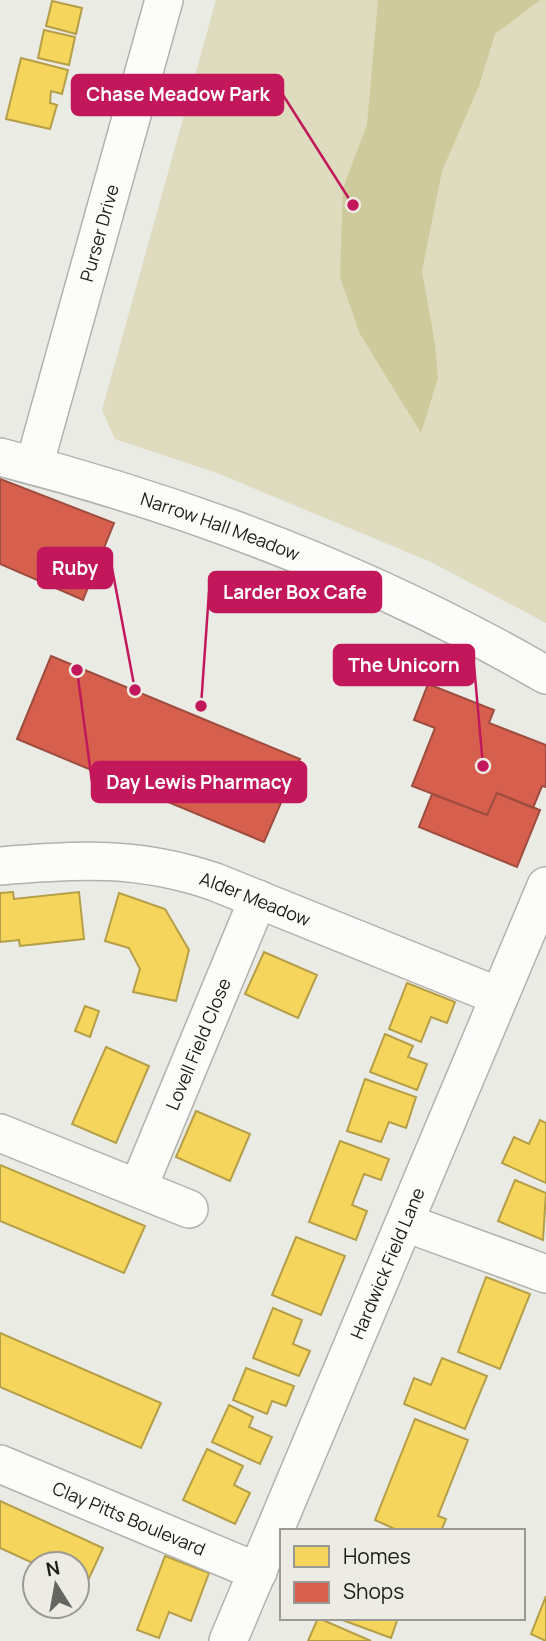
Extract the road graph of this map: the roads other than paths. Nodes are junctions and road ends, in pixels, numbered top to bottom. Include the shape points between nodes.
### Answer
1 (164, 0) edge
2 (17, 462) edge
3 (546, 675) edge
4 (0, 866) edge
5 (546, 886) edge
6 (258, 900) junction
7 (498, 996) junction
8 (0, 1133) edge
9 (138, 1188) junction
10 (189, 1209) dead end
11 (406, 1223) junction
12 (546, 1274) edge
13 (0, 1464) edge
14 (258, 1572) junction
15 (228, 1641) edge

1 - 2 street, Purser Drive
2 - 3 street, Narrow Hall Meadow via 138,496 289,550 400,598
4 - 6 street, Alder Meadow via 66,860 138,862 178,870
5 - 7 street, Hardwick Field Lane
6 - 7 street, Alder Meadow
6 - 9 street, Lovell Field Close
7 - 11 street, Hardwick Field Lane
8 - 9 street
9 - 10 street
11 - 12 street
11 - 14 street, Hardwick Field Lane
13 - 14 street, Clay Pitts Boulevard
14 - 15 street, Hardwick Field Lane

